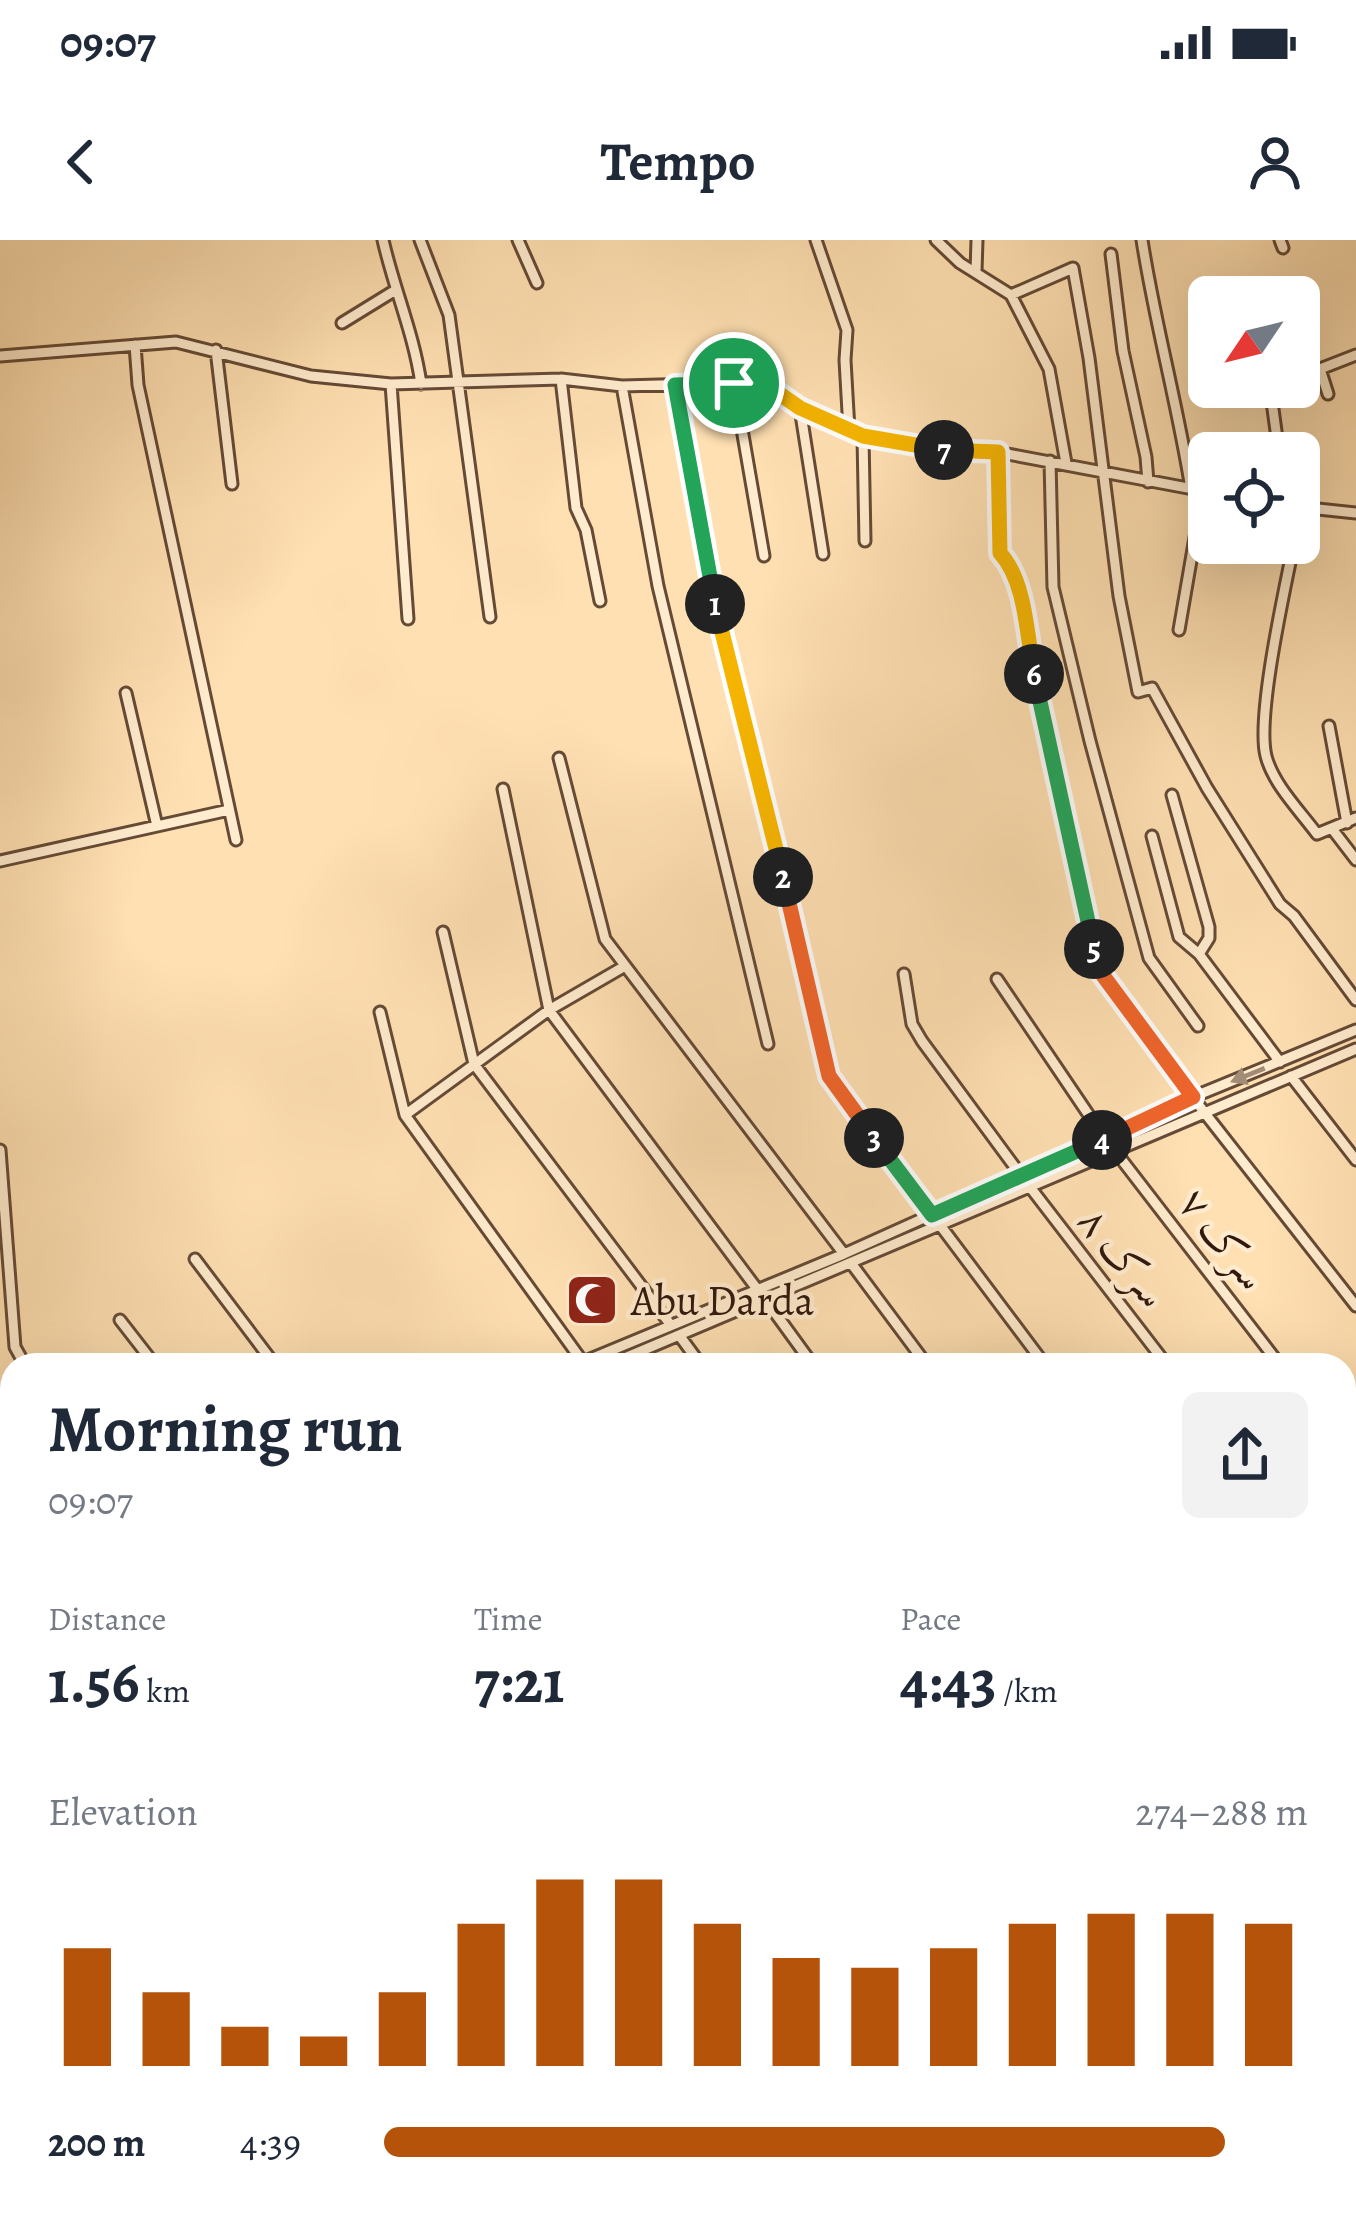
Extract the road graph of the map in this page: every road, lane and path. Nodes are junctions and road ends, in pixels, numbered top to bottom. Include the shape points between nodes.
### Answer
1 (382, 240) edge
2 (420, 240) edge
3 (518, 240) edge
4 (816, 240) edge
5 (936, 240) edge
6 (977, 240) edge
7 (1142, 240) edge
8 (1111, 254) dead end
9 (976, 272) junction
10 (537, 284) dead end
11 (394, 291) junction
12 (1011, 295) junction
13 (342, 323) dead end
14 (135, 345) junction
15 (216, 350) junction
16 (1356, 355) edge
17 (0, 356) edge
18 (561, 379) junction
19 (456, 381) junction
20 (734, 383) junction
21 (391, 384) junction
22 (421, 384) junction
23 (675, 385) junction
24 (622, 386) junction
25 (1328, 394) dead end
26 (800, 408) junction
27 (850, 430) junction
28 (863, 436) junction
29 (998, 452) junction
30 (1188, 454) edge
31 (1050, 460) junction
32 (1066, 463) junction
33 (1101, 469) junction
34 (1148, 482) junction
35 (232, 484) dead end
36 (1188, 489) edge
37 (1320, 511) edge
38 (1356, 513) edge
39 (865, 541) dead end
40 (823, 554) dead end
41 (764, 556) dead end
42 (1189, 564) edge
43 (1290, 564) edge
44 (600, 601) dead end
45 (490, 617) dead end
46 (408, 619) dead end
47 (1179, 630) dead end
48 (126, 693) dead end
49 (1329, 726) dead end
50 (559, 758) dead end
51 (503, 789) dead end
52 (1172, 795) dead end
53 (229, 810) junction
54 (1352, 820) edge
55 (157, 826) junction
56 (1333, 830) junction
57 (1152, 836) dead end
58 (236, 840) dead end
59 (1356, 860) edge
60 (0, 861) edge
61 (443, 932) dead end
62 (1199, 954) junction
63 (625, 966) junction
64 (904, 974) dead end
65 (997, 979) dead end
66 (1356, 1000) edge
67 (549, 1010) junction
68 (380, 1012) dead end
69 (1198, 1026) dead end
70 (1356, 1030) edge
71 (768, 1044) dead end
72 (1356, 1049) edge
73 (1280, 1061) junction
74 (474, 1064) junction
75 (1291, 1076) junction
76 (1193, 1097) junction
77 (1204, 1112) junction
78 (405, 1114) junction
79 (1105, 1139) junction
80 (0, 1150) edge
81 (1115, 1150) junction
82 (1356, 1160) edge
83 (1021, 1174) junction
84 (1030, 1186) junction
85 (932, 1215) junction
86 (940, 1225) junction
87 (847, 1258) junction
88 (195, 1259) dead end
89 (761, 1294) junction
90 (1356, 1306) edge
91 (121, 1320) dead end
92 (670, 1324) junction
93 (679, 1335) junction
94 (19, 1353) edge
95 (146, 1353) edge
96 (266, 1353) edge
97 (573, 1353) edge
98 (605, 1353) edge
99 (636, 1353) edge
100 (692, 1353) edge
101 (804, 1353) edge
102 (919, 1353) edge
103 (1036, 1353) edge
104 (1158, 1353) edge
105 (1271, 1353) edge

1 - 11 street
2 - 19 street via 449,315
3 - 10 street
4 - 27 street via 847,330
5 - 9 street
6 - 9 street
7 - 30 street
8 - 34 street
9 - 12 street
11 - 13 street
11 - 22 street via 415,340
12 - 32 street via 1049,369
12 - 33 street via 1073,268
14 - 15 street
14 - 17 street
14 - 53 street
15 - 21 street via 311,376
15 - 35 street
16 - 25 street via 1320,369
18 - 19 street
18 - 24 street
18 - 44 street via 576,508
19 - 22 street
19 - 45 street
20 - 23 street
20 - 26 street via 774,390
20 - 41 street
21 - 22 street
21 - 46 street
23 - 24 street
23 - 85 street via 721,635 829,1076
24 - 71 street via 658,586
26 - 27 street
26 - 40 street
27 - 28 street
28 - 29 street
28 - 39 street
29 - 31 street
29 - 76 street via 1000,553 1017,588 1099,970
31 - 32 street
31 - 69 street via 1053,587 1090,741 1149,958
32 - 33 street
33 - 34 street
33 - 66 street via 1138,692 1152,688 1280,904
34 - 36 street
37 - 38 street
42 - 47 street
43 - 56 street via 1264,751 1317,834
48 - 55 street
49 - 54 street
50 - 63 street via 605,939
51 - 67 street
52 - 62 street via 1209,927
53 - 55 street
53 - 58 street
54 - 56 street
55 - 60 street
56 - 59 street
57 - 62 street via 1179,937
61 - 74 street
62 - 73 street
63 - 67 street
63 - 87 street
64 - 83 street via 912,1024
65 - 79 street
67 - 74 street
67 - 89 street
68 - 78 street
70 - 73 street
72 - 75 street
73 -> 76 street
74 - 78 street
74 - 92 street
75 - 77 street
75 - 82 street
76 - 77 street
76 - 79 street
77 - 81 street
77 - 90 street
78 - 97 street
79 - 83 street
80 - 94 street
81 - 84 street
81 - 105 street, سرک ۷
83 - 85 street
84 - 86 street
84 - 104 street, سرک ۸
85 - 87 street
86 - 87 street
86 - 103 street
87 - 89 street
87 - 102 street
88 - 96 street
89 - 92 street
89 - 93 street
89 - 101 street
91 - 95 street
92 - 98 street
93 - 99 street
93 - 100 street

